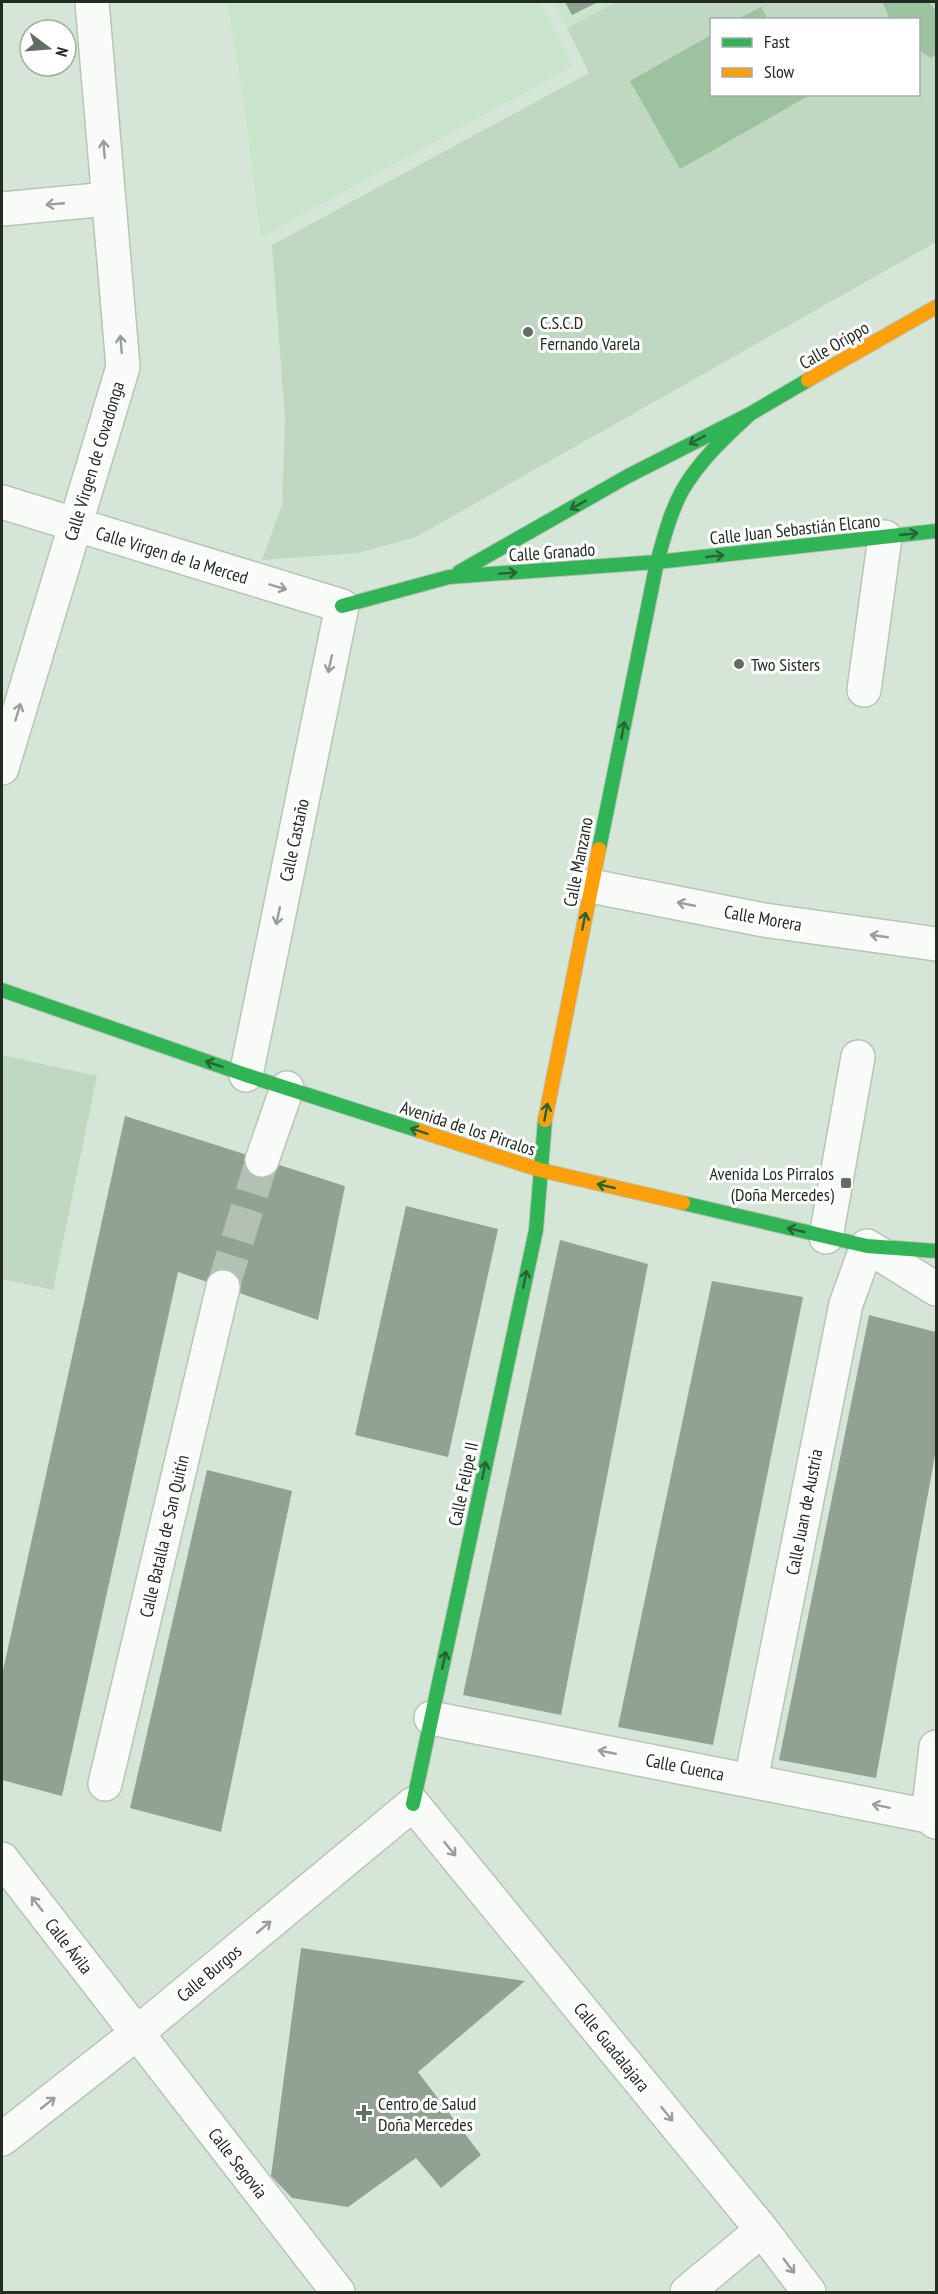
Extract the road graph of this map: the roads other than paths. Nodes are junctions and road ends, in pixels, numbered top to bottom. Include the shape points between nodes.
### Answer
1 (92, 2) edge
2 (108, 199) junction
3 (2, 209) edge
4 (936, 307) edge
5 (750, 414) junction
6 (628, 476) junction
7 (649, 477) dead end
8 (665, 492) dead end
9 (2, 502) edge
10 (672, 513) junction
11 (75, 525) junction
12 (936, 531) edge
13 (885, 537) junction
14 (657, 562) junction
15 (449, 577) junction
16 (342, 606) junction
17 (864, 690) dead end
18 (4, 750) edge
19 (591, 886) junction
20 (936, 944) edge
21 (2, 990) edge
22 (858, 1056) dead end
23 (246, 1075) junction
24 (287, 1088) junction
25 (262, 1160) tunnel mouth
26 (540, 1170) junction
27 (826, 1237) junction
28 (867, 1246) junction
29 (936, 1251) edge
30 (223, 1287) tunnel mouth
31 (936, 1289) edge
32 (431, 1718) junction
33 (936, 1747) edge
34 (751, 1780) junction
35 (105, 1784) dead end
36 (413, 1803) junction
37 (932, 1819) edge
38 (2, 1859) edge
39 (137, 2033) junction
40 (2, 2139) edge
41 (762, 2230) junction
42 (338, 2292) edge
43 (687, 2292) edge
44 (809, 2292) edge

2 -> 1 street, Calle Virgen de Covadonga
2 -> 3 street
11 -> 2 street, Calle Virgen de Covadonga via 123,367
4 - 5 street, Calle Orippo
5 -> 6 street, Calle Granado
5 - 10 street, Calle Manzano via 698,468
6 - 7 street
6 -> 15 street, Calle Granado
8 - 10 street
9 - 11 street, Calle Virgen de la Merced
10 - 14 street, Calle Manzano
11 -> 16 street, Calle Virgen de la Merced
18 -> 11 street, Calle Virgen de Covadonga
13 -> 12 street, Calle Juan Sebastián Elcano
14 -> 13 street, Calle Juan Sebastián Elcano
13 - 17 street
15 -> 14 street, Calle Granado
19 -> 14 street, Calle Manzano
15 - 16 street, Calle Granado
16 -> 23 street, Calle Castaño
20 -> 19 street, Calle Morera via 764,920
26 -> 19 street, Calle Manzano via 544,1123
23 -> 21 street, Avenida de los Pirralos
22 - 27 street
23 - 24 street, Avenida de los Pirralos
24 - 25 street
26 -> 24 street, Avenida de los Pirralos
27 -> 26 street, Avenida de los Pirralos
32 -> 26 street, Calle Felipe II via 536,1230
27 - 28 street, Avenida de los Pirralos
28 - 29 street, Avenida de los Pirralos
28 - 31 street
28 - 34 street, Calle Juan de Austria via 846,1304
30 - 35 street, Calle Batalla de San Quitín
34 -> 32 street, Calle Cuenca
32 - 36 street, Calle Felipe II
33 - 37 street
37 -> 34 street, Calle Cuenca
39 -> 36 street, Calle Burgos
36 -> 41 street, Calle Guadalajara
39 -> 38 street, Calle Ávila
40 -> 39 street, Calle Burgos
39 - 42 street, Calle Segovia
41 - 43 street
41 -> 44 street, Calle Guadalajara

